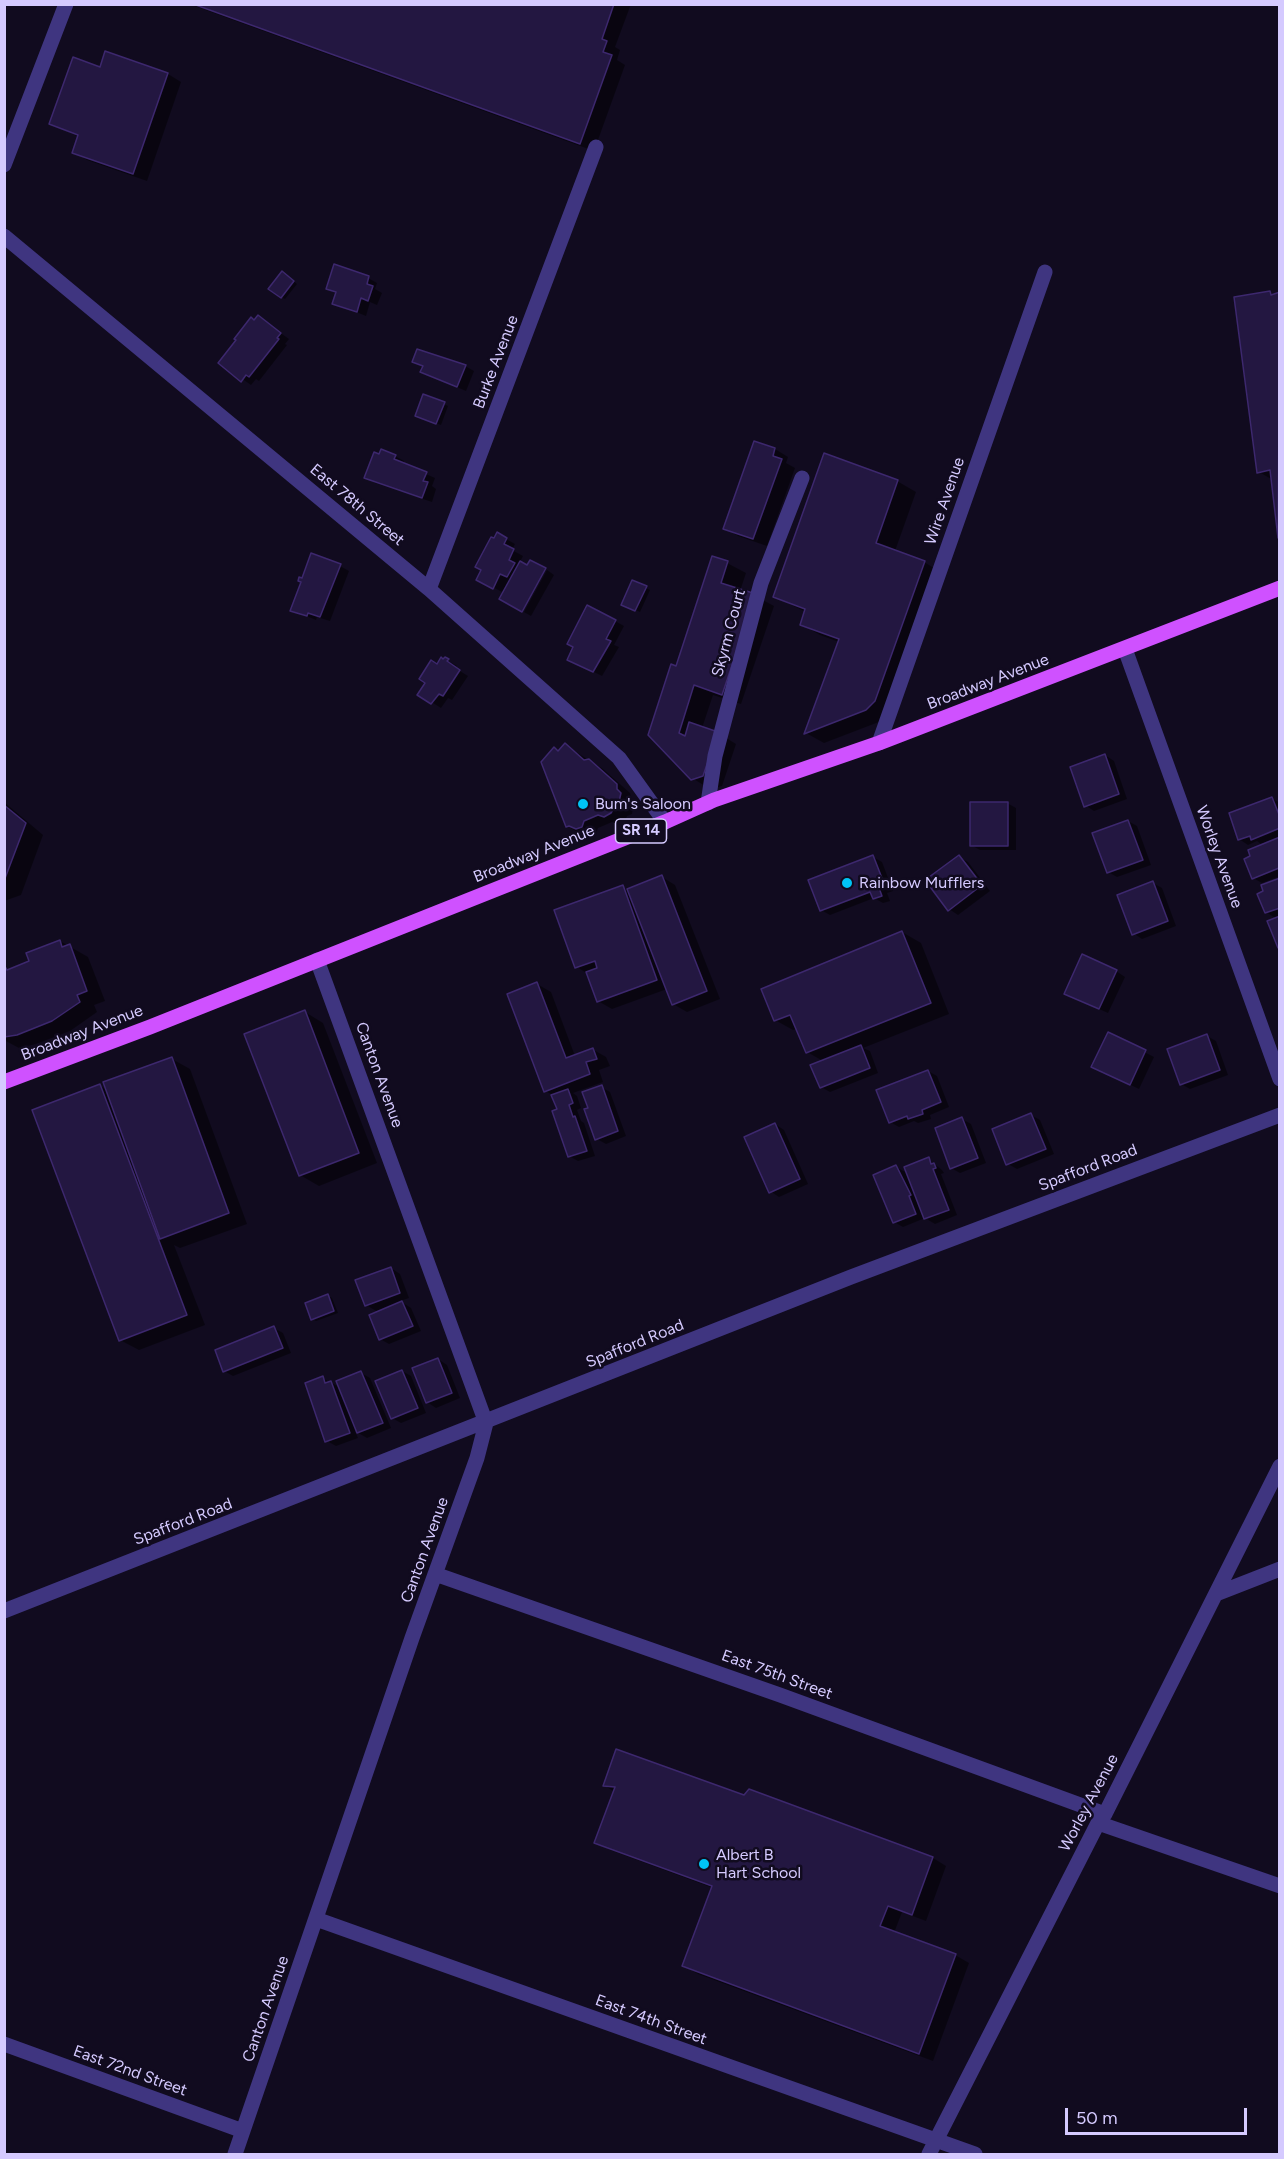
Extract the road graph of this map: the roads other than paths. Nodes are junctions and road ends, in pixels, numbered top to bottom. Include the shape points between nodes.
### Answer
1 (66, 4) edge
2 (596, 147) dead end
3 (4, 165) edge
4 (4, 236) edge
5 (1045, 272) dead end
6 (802, 478) dead end
7 (1280, 588) edge
8 (429, 589) junction
9 (1125, 648) junction
10 (879, 743) junction
11 (708, 803) junction
12 (665, 822) junction
13 (317, 960) junction
14 (1280, 1079) edge
15 (4, 1082) edge
16 (1280, 1115) edge
17 (486, 1423) junction
18 (1280, 1466) edge
19 (1280, 1569) edge
20 (435, 1574) junction
21 (1216, 1594) junction
22 (4, 1611) edge
23 (1101, 1819) junction
24 (1280, 1886) edge
25 (316, 1919) junction
26 (4, 2044) edge
27 (243, 2131) junction
28 (932, 2147) edge
29 (235, 2154) edge
30 (975, 2154) edge

1 - 3 street
2 - 8 street, Burke Avenue
4 - 8 street, East 78th Street
5 - 10 street, Wire Avenue
6 - 11 street, Skyrm Court via 761,583 715,756
7 - 9 main road, Broadway Avenue / SR 14
8 - 12 street, East 78th Street via 619,758
9 - 10 main road, Broadway Avenue / SR 14
9 - 14 street, Worley Avenue
10 - 11 main road, Broadway Avenue / SR 14
11 - 12 main road, Broadway Avenue / SR 14
12 - 13 main road, Broadway Avenue / SR 14
13 - 15 main road, Broadway Avenue / SR 14
13 - 17 street, Canton Avenue
16 - 17 street, Spafford Road via 851,1278
17 - 20 street, Canton Avenue
17 - 22 street, Spafford Road
18 - 21 street, Worley Avenue
19 - 21 street
20 - 23 street, East 75th Street via 780,1695
20 - 25 street, Canton Avenue
21 - 23 street, Worley Avenue
23 - 24 street, East 75th Street
23 - 28 street, Worley Avenue
25 - 27 street, Canton Avenue
25 - 28 street, East 74th Street
26 - 27 street, East 72nd Street
27 - 29 street, Canton Avenue
28 - 30 street, East 74th Street

